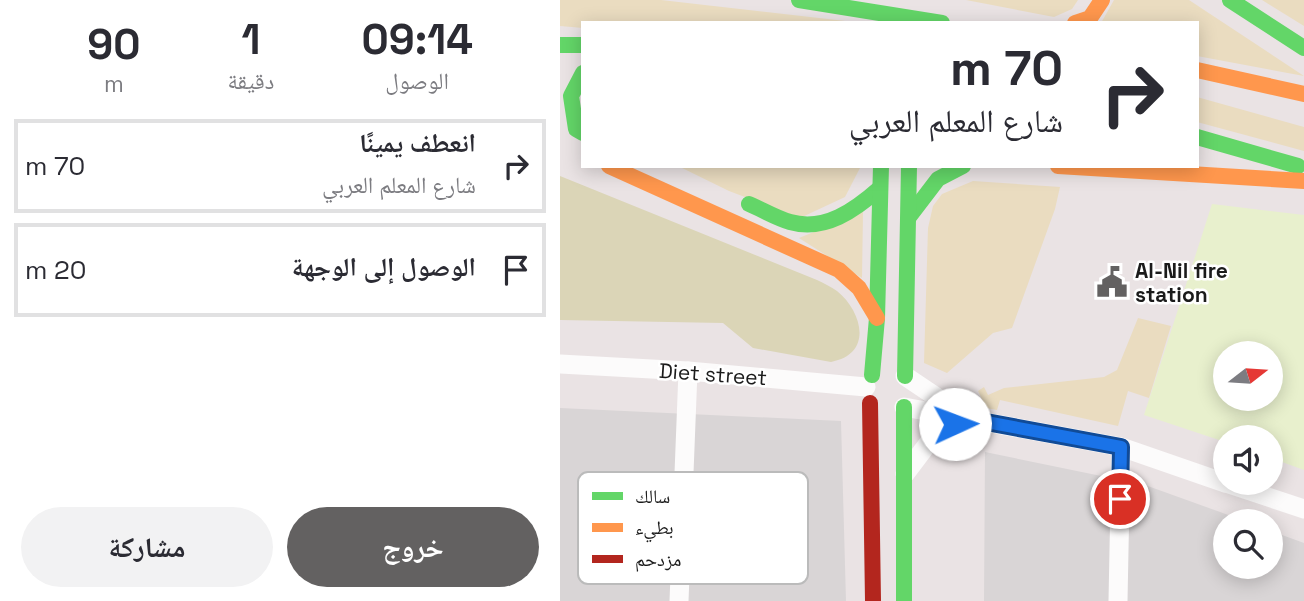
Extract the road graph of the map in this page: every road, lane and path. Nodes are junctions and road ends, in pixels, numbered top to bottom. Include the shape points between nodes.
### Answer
1 (799, 0) edge
2 (885, 0) edge
3 (910, 0) edge
4 (1102, 0) edge
5 (1230, 0) edge
6 (885, 21) edge
7 (910, 21) edge
8 (930, 21) edge
9 (1081, 21) edge
10 (560, 45) edge
11 (581, 45) edge
12 (1304, 48) edge
13 (1199, 70) edge
14 (581, 77) edge
15 (1304, 94) edge
16 (581, 131) edge
17 (1199, 138) edge
18 (613, 168) edge
19 (881, 168) edge
20 (909, 168) edge
21 (957, 168) edge
22 (1091, 168) edge
23 (1304, 168) edge
24 (1304, 181) edge
25 (880, 188) junction
26 (734, 198) dead end
27 (909, 217) junction
28 (877, 318) junction
29 (560, 364) edge
30 (688, 371) junction
31 (905, 376) junction
32 (869, 388) junction
33 (904, 407) junction
34 (970, 419) junction
35 (1121, 447) junction
36 (684, 472) edge
37 (905, 474) junction
38 (1213, 479) edge
39 (1262, 495) edge
40 (1304, 509) edge
41 (873, 601) edge
42 (904, 601) edge
43 (1118, 601) edge

1 - 8 main road
2 - 6 main road
3 - 7 main road
4 - 9 main road via 1090,18
5 - 12 main road
10 - 11 main road
13 - 15 main road
14 - 16 main road via 571,96 576,129
17 - 23 main road
18 - 28 main road via 839,270 859,288
19 - 25 main road
20 - 27 main road
21 - 27 main road via 929,186
22 - 24 main road
25 - 26 main road via 857,209 821,224 798,224
25 - 28 main road
27 - 31 main road
28 - 32 main road
29 - 30 street, Diet street
30 - 32 street, Diet street
30 - 36 street
31 - 32 main road via 884,368
31 - 33 main road via 911,388
31 - 34 street
32 - 33 main road via 882,412
32 - 41 main road
33 - 34 street
33 - 37 main road
34 - 35 street
34 - 37 street via 939,429
35 - 38 street
35 - 43 street
37 - 42 main road
39 - 40 street

